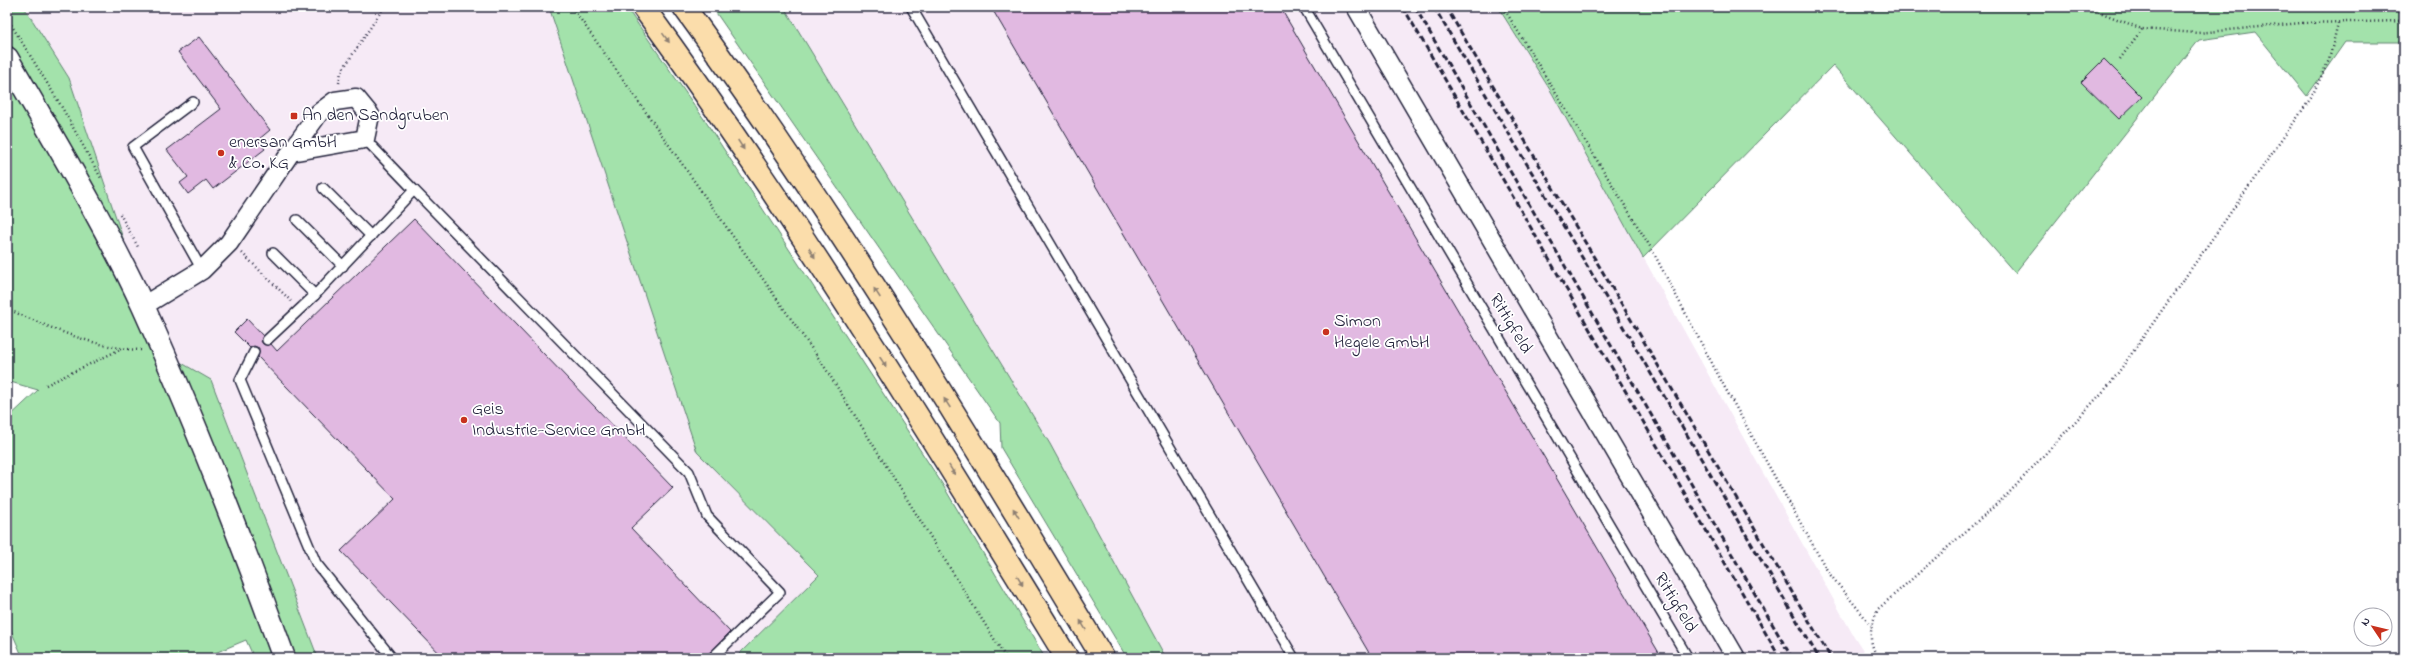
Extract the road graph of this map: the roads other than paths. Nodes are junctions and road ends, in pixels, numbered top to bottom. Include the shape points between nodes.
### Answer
1 (643, 7) edge
2 (684, 7) edge
3 (911, 7) edge
4 (1304, 7) edge
5 (1356, 7) edge
6 (7, 58) edge
7 (193, 102) dead end
8 (364, 139) junction
9 (291, 152) junction
10 (323, 188) dead end
11 (414, 190) junction
12 (297, 220) dead end
13 (371, 236) junction
14 (273, 253) dead end
15 (343, 266) junction
16 (202, 270) junction
17 (315, 295) junction
18 (143, 306) junction
19 (267, 340) dead end
20 (254, 352) dead end
21 (284, 658) edge
22 (392, 658) edge
23 (712, 658) edge
24 (1067, 658) edge
25 (1103, 658) edge
26 (1294, 658) edge
27 (1688, 658) edge
28 (1736, 658) edge

1 -> 24 highway via 716,107 842,298 936,444
25 -> 2 highway via 1008,499 861,268 749,98
3 - 26 lane
4 - 27 lane, Rittigfeld
5 - 28 street
6 - 18 main road via 97,215
7 - 16 lane via 133,147
8 - 9 street
8 - 9 street via 370,115 356,98 335,101 320,113
8 - 11 lane
9 - 16 street via 229,242
10 - 13 lane
11 - 13 lane
11 - 23 lane via 689,472 707,516 780,592
12 - 15 lane
13 - 15 lane
14 - 17 lane
15 - 17 lane
16 - 18 street
17 - 19 lane
18 - 21 main road via 216,478
20 - 22 lane via 240,380 316,563

